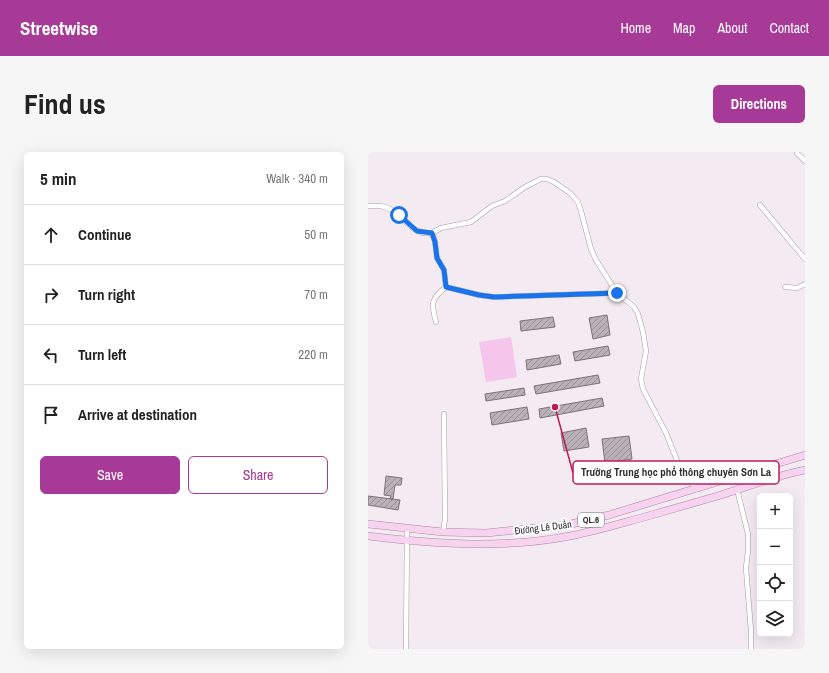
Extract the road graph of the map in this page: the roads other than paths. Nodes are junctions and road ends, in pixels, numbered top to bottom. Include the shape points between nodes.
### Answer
1 (797, 153) edge
2 (805, 162) edge
3 (760, 205) dead end
4 (368, 206) edge
5 (432, 233) junction
6 (805, 259) edge
7 (805, 284) edge
8 (446, 287) junction
9 (785, 287) dead end
10 (617, 293) junction
11 (436, 322) dead end
12 (444, 414) dead end
13 (805, 454) edge
14 (805, 470) edge
15 (716, 483) junction
16 (697, 489) junction
17 (737, 489) junction
18 (719, 495) junction
19 (368, 524) edge
20 (407, 530) junction
21 (443, 532) junction
22 (368, 536) edge
23 (406, 541) junction
24 (406, 649) edge
25 (751, 649) edge

1 - 2 street
3 - 6 street
4 - 5 street via 376,205 390,209 417,231
5 - 8 street via 437,258 444,270
5 - 10 street via 442,228 471,222 492,206 547,178 561,186 578,202 591,250
7 - 9 street via 797,288
8 - 10 street via 494,297
8 - 11 street via 438,292 433,301
10 - 16 street via 634,307 641,323 646,351 641,378 643,389 666,433 680,468
12 - 21 street
13 - 15 main road, Đường Lê Duẩn / QL.6
14 - 17 main road, Đường Lê Duẩn / QL.6
15 - 16 main road, Đường Lê Duẩn / QL.6
15 - 18 main road
16 - 21 main road, Đường Lê Duẩn / QL.6 via 609,516 567,525 486,533
17 - 18 main road, Đường Lê Duẩn / QL.6
17 - 25 street via 748,534 746,568
18 - 23 main road, Đường Lê Duẩn / QL.6 via 599,529 546,540 485,544
19 - 20 main road, Đường Lê Duẩn / QL.6
20 - 21 main road, Đường Lê Duẩn / QL.6
20 - 23 street
22 - 23 main road, Đường Lê Duẩn / QL.6
23 - 24 street

